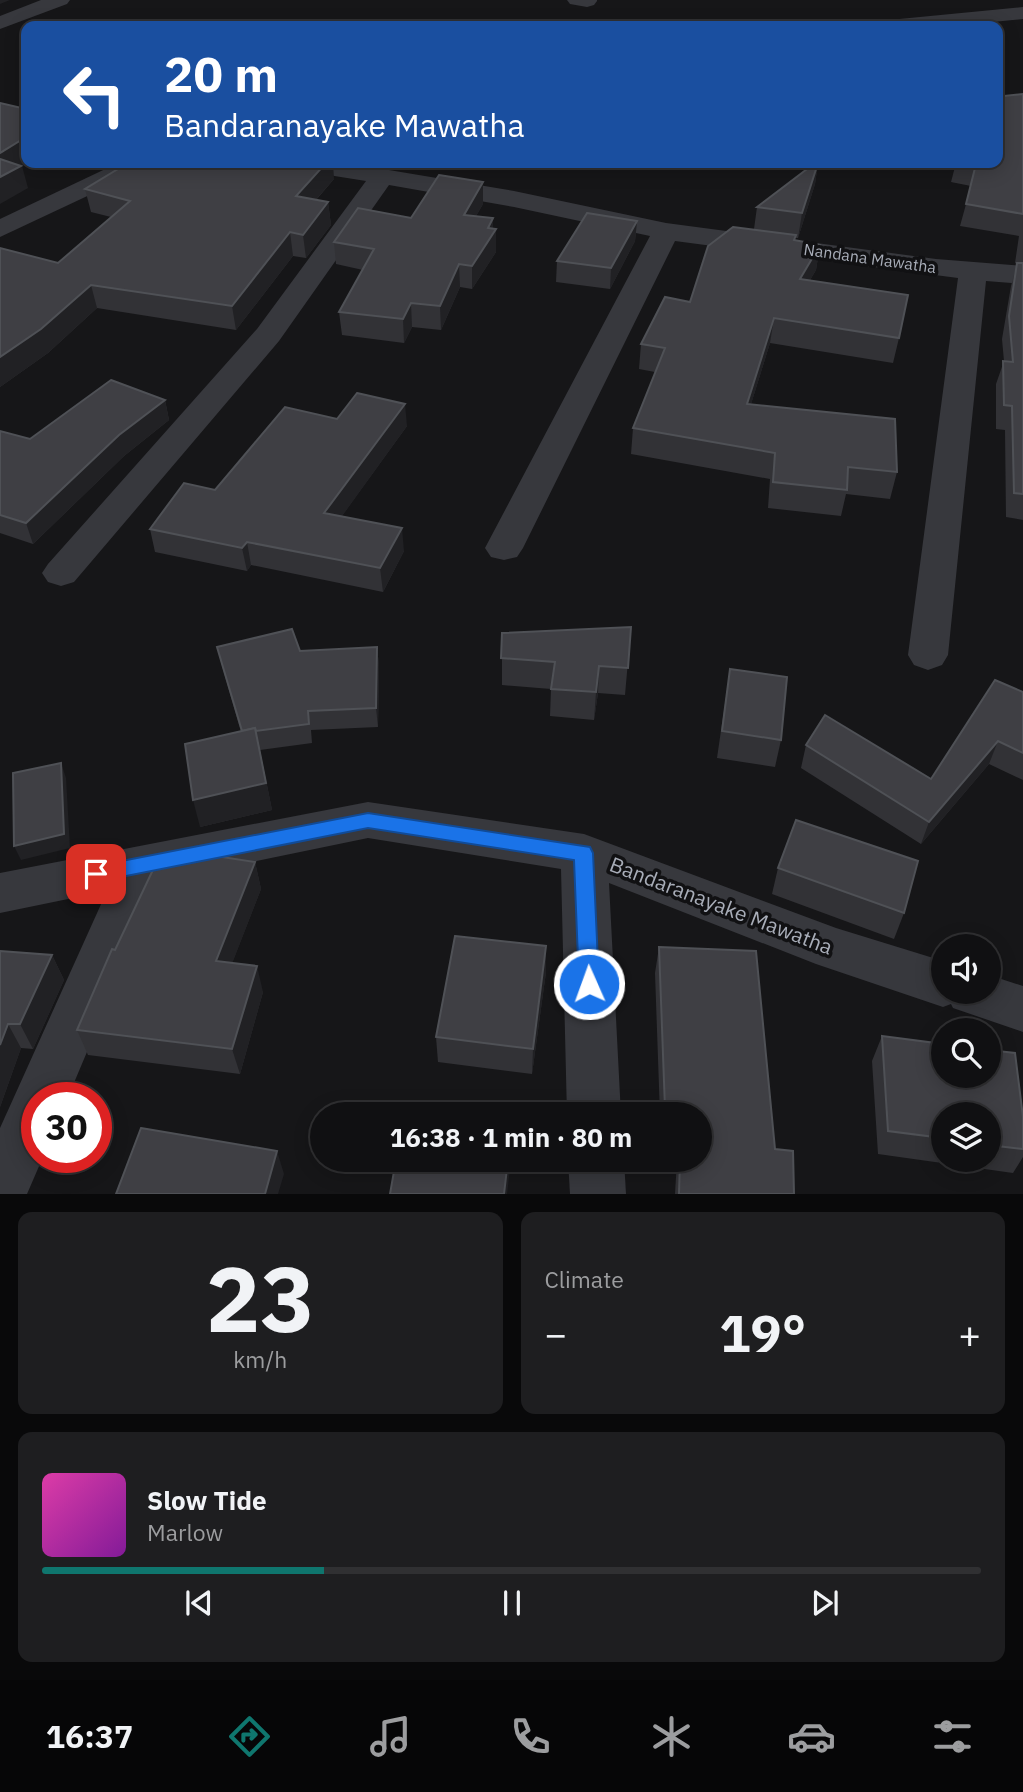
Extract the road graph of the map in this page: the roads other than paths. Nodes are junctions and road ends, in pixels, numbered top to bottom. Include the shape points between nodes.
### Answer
1 (60, 0) edge
2 (1023, 13) edge
3 (941, 21) edge
4 (0, 23) edge
5 (128, 168) edge
6 (332, 168) edge
7 (383, 177) junction
8 (0, 229) edge
9 (666, 231) junction
10 (973, 271) junction
11 (1023, 275) edge
12 (504, 548) dead end
13 (61, 573) dead end
14 (928, 655) dead end
15 (584, 853) junction
16 (143, 864) junction
17 (0, 893) edge
18 (931, 980) edge
19 (1001, 1002) edge
20 (1023, 1009) edge
21 (48, 1082) edge
22 (594, 1102) edge
23 (21, 1143) edge
24 (597, 1172) edge
25 (0, 1191) edge
26 (598, 1194) edge

1 - 4 street
2 - 3 street
5 - 8 street
6 - 7 street, Nandana Mawatha
7 - 9 street, Nandana Mawatha
7 - 13 street via 268,335
9 - 10 street, Nandana Mawatha
9 - 12 street
10 - 11 street, Nandana Mawatha
10 - 14 street
15 - 16 street, Bandaranayake Mawatha via 368,820
15 - 18 street, Bandaranayake Mawatha via 833,949
15 - 22 street
16 - 17 street, Bandaranayake Mawatha
16 - 21 street
19 - 20 street
23 - 25 street
24 - 26 street

